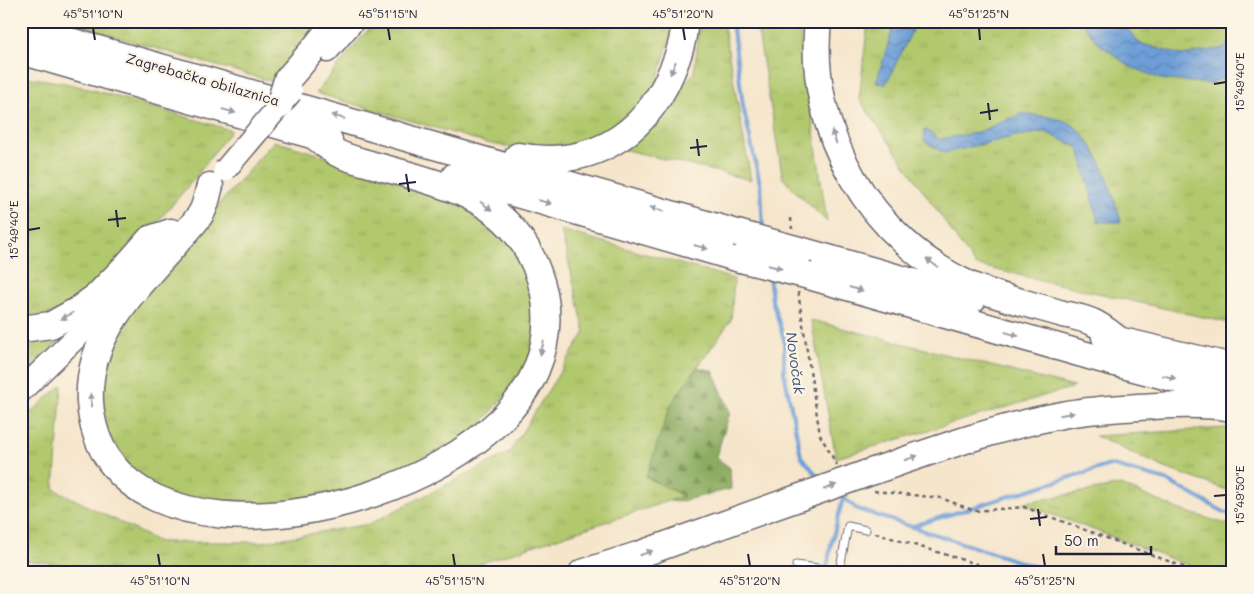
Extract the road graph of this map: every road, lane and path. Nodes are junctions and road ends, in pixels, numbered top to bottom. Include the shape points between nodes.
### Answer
1 (60, 21) edge
2 (336, 21) edge
3 (353, 21) edge
4 (684, 21) edge
5 (818, 21) edge
6 (21, 27) edge
7 (21, 51) edge
8 (319, 52) junction
9 (21, 68) edge
10 (202, 78) junction
11 (182, 98) junction
12 (279, 106) joint
13 (385, 130) junction
14 (313, 135) junction
15 (218, 178) junction
16 (791, 218) dead end
17 (171, 232) junction
18 (798, 244) junction
19 (803, 280) junction
20 (21, 329) edge
21 (1120, 341) junction
22 (1233, 368) edge
23 (21, 391) edge
24 (1233, 394) edge
25 (1233, 408) edge
26 (858, 478) junction
27 (866, 530) joint
28 (796, 565) dead end
29 (838, 571) edge
30 (582, 573) edge
31 (1006, 573) edge
32 (1200, 573) edge

1 - 10 highway via 100,38 180,61
2 - 8 highway
3 - 8 main road
4 -> 13 highway via 678,56 663,91 634,128 615,142 588,154 534,159 424,130
21 -> 5 highway via 1094,322 972,286 914,251 886,225 864,198 833,137 823,105 818,69
6 - 10 highway, Zagrebačka obilaznica
7 - 11 highway, Zagrebačka obilaznica
8 - 12 highway, bridge via 288,80
9 - 11 highway via 58,74 152,101
13 -> 10 highway, Zagrebačka obilaznica
11 -> 14 highway, Zagrebačka obilaznica
12 - 15 main road, bridge
18 -> 13 highway, Zagrebačka obilaznica, bridge via 737,233
14 -> 15 highway via 340,155 442,185 479,201 516,233 541,279 546,304 544,346 525,390 510,411 480,441 449,464 401,492 367,507 317,522 247,531 217,530 162,516 128,493 104,461 97,444 90,401 91,375 100,343 129,298 202,212
14 -> 19 highway, Zagrebačka obilaznica, bridge
15 - 17 main road
16 - 18 path
17 -> 20 highway via 150,239 97,296 78,310 51,325
17 - 23 main road via 94,320
18 - 21 highway, Zagrebačka obilaznica
19 -> 24 highway, Zagrebačka obilaznica
19 - 26 path via 820,435 835,463
21 - 22 highway, Zagrebačka obilaznica
26 -> 25 highway via 984,434 1062,415 1160,405
30 -> 26 highway, bridge
26 - 32 path via 879,493 941,498 975,510 1024,507
27 - 29 lane via 848,526
27 - 31 path
28 - 29 lane

